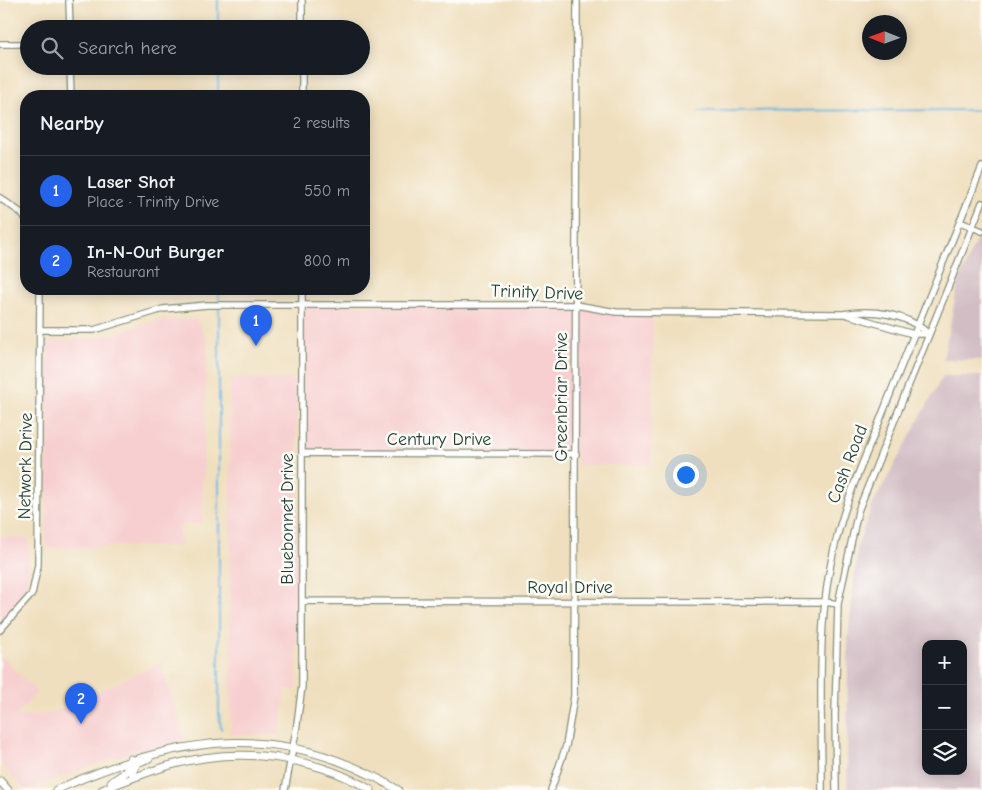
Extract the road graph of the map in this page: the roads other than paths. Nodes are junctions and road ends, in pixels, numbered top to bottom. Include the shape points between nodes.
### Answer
1 (69, 0) edge
2 (302, 0) edge
3 (577, 0) edge
4 (70, 20) edge
5 (302, 20) edge
6 (0, 44) edge
7 (20, 44) edge
8 (70, 75) edge
9 (302, 75) edge
10 (71, 90) edge
11 (302, 90) edge
12 (982, 167) edge
13 (0, 198) edge
14 (982, 203) edge
15 (20, 212) edge
16 (960, 222) junction
17 (972, 228) junction
18 (982, 231) edge
19 (40, 295) edge
20 (302, 295) edge
21 (302, 305) junction
22 (576, 305) junction
23 (843, 314) junction
24 (917, 323) junction
25 (40, 330) junction
26 (913, 334) junction
27 (929, 334) junction
28 (868, 452) junction
29 (302, 453) junction
30 (576, 454) junction
31 (879, 457) junction
32 (843, 515) junction
33 (856, 519) junction
34 (302, 601) junction
35 (575, 602) junction
36 (825, 602) junction
37 (838, 604) junction
38 (0, 630) edge
39 (823, 715) junction
40 (835, 715) junction
41 (293, 748) junction
42 (159, 751) junction
43 (131, 759) junction
44 (291, 760) junction
45 (354, 767) junction
46 (132, 778) junction
47 (348, 778) junction
48 (0, 781) edge
49 (8, 790) edge
50 (56, 790) edge
51 (102, 790) edge
52 (285, 790) edge
53 (371, 790) edge
54 (398, 790) edge
55 (551, 790) edge
56 (822, 790) edge
57 (836, 790) edge

1 - 4 street
2 - 5 street
3 - 22 street, Greenbriar Drive
6 - 7 street
8 - 10 street
9 - 11 street
12 - 16 street, Cash Road
13 - 15 street
14 - 17 street, Cash Road
16 - 17 street
16 - 24 street, Cash Road
17 - 18 street
17 - 27 street, Cash Road
19 - 25 street, Network Drive
20 - 21 street, Bluebonnet Drive
21 - 22 street, Trinity Drive
21 - 25 street, Trinity Drive via 207,305 162,309 94,330
21 - 29 street, Bluebonnet Drive
22 - 23 street, Trinity Drive via 616,312
22 - 30 street, Greenbriar Drive
23 - 24 street, Trinity Drive via 873,312
23 - 26 street, Trinity Drive
24 - 26 street, Cash Road
24 - 27 street, Trinity Drive
25 - 38 street, Network Drive via 36,582 28,601
26 - 27 street, Trinity Drive
26 - 28 street, Cash Road
27 - 31 street, Cash Road
28 - 31 street
28 - 32 street, Cash Road
29 - 30 street, Century Drive
29 - 34 street, Bluebonnet Drive
30 - 35 street, Greenbriar Drive
31 - 33 street, Cash Road
32 - 33 street
32 - 36 street, Cash Road
33 - 37 street, Cash Road
34 - 35 street, Royal Drive
34 - 41 street, Bluebonnet Drive via 302,686
35 - 36 street, Royal Drive
35 - 55 street, Greenbriar Drive via 573,711 564,753
36 - 37 street, Royal Drive
36 - 39 street, Cash Road
37 - 40 street, Cash Road
39 - 40 street
39 - 56 street, Cash Road
40 - 57 street, Cash Road
41 - 42 main road via 223,741
41 - 44 street, Bluebonnet Drive
41 - 45 main road
42 - 43 main road
42 - 46 main road via 137,763
43 - 50 main road
43 - 51 main road via 126,773 106,784
44 - 46 main road via 243,755 206,757
44 - 47 main road
44 - 52 street, Bluebonnet Drive
45 - 47 main road
45 - 54 main road
46 - 51 main road
47 - 53 main road
48 - 49 main road

